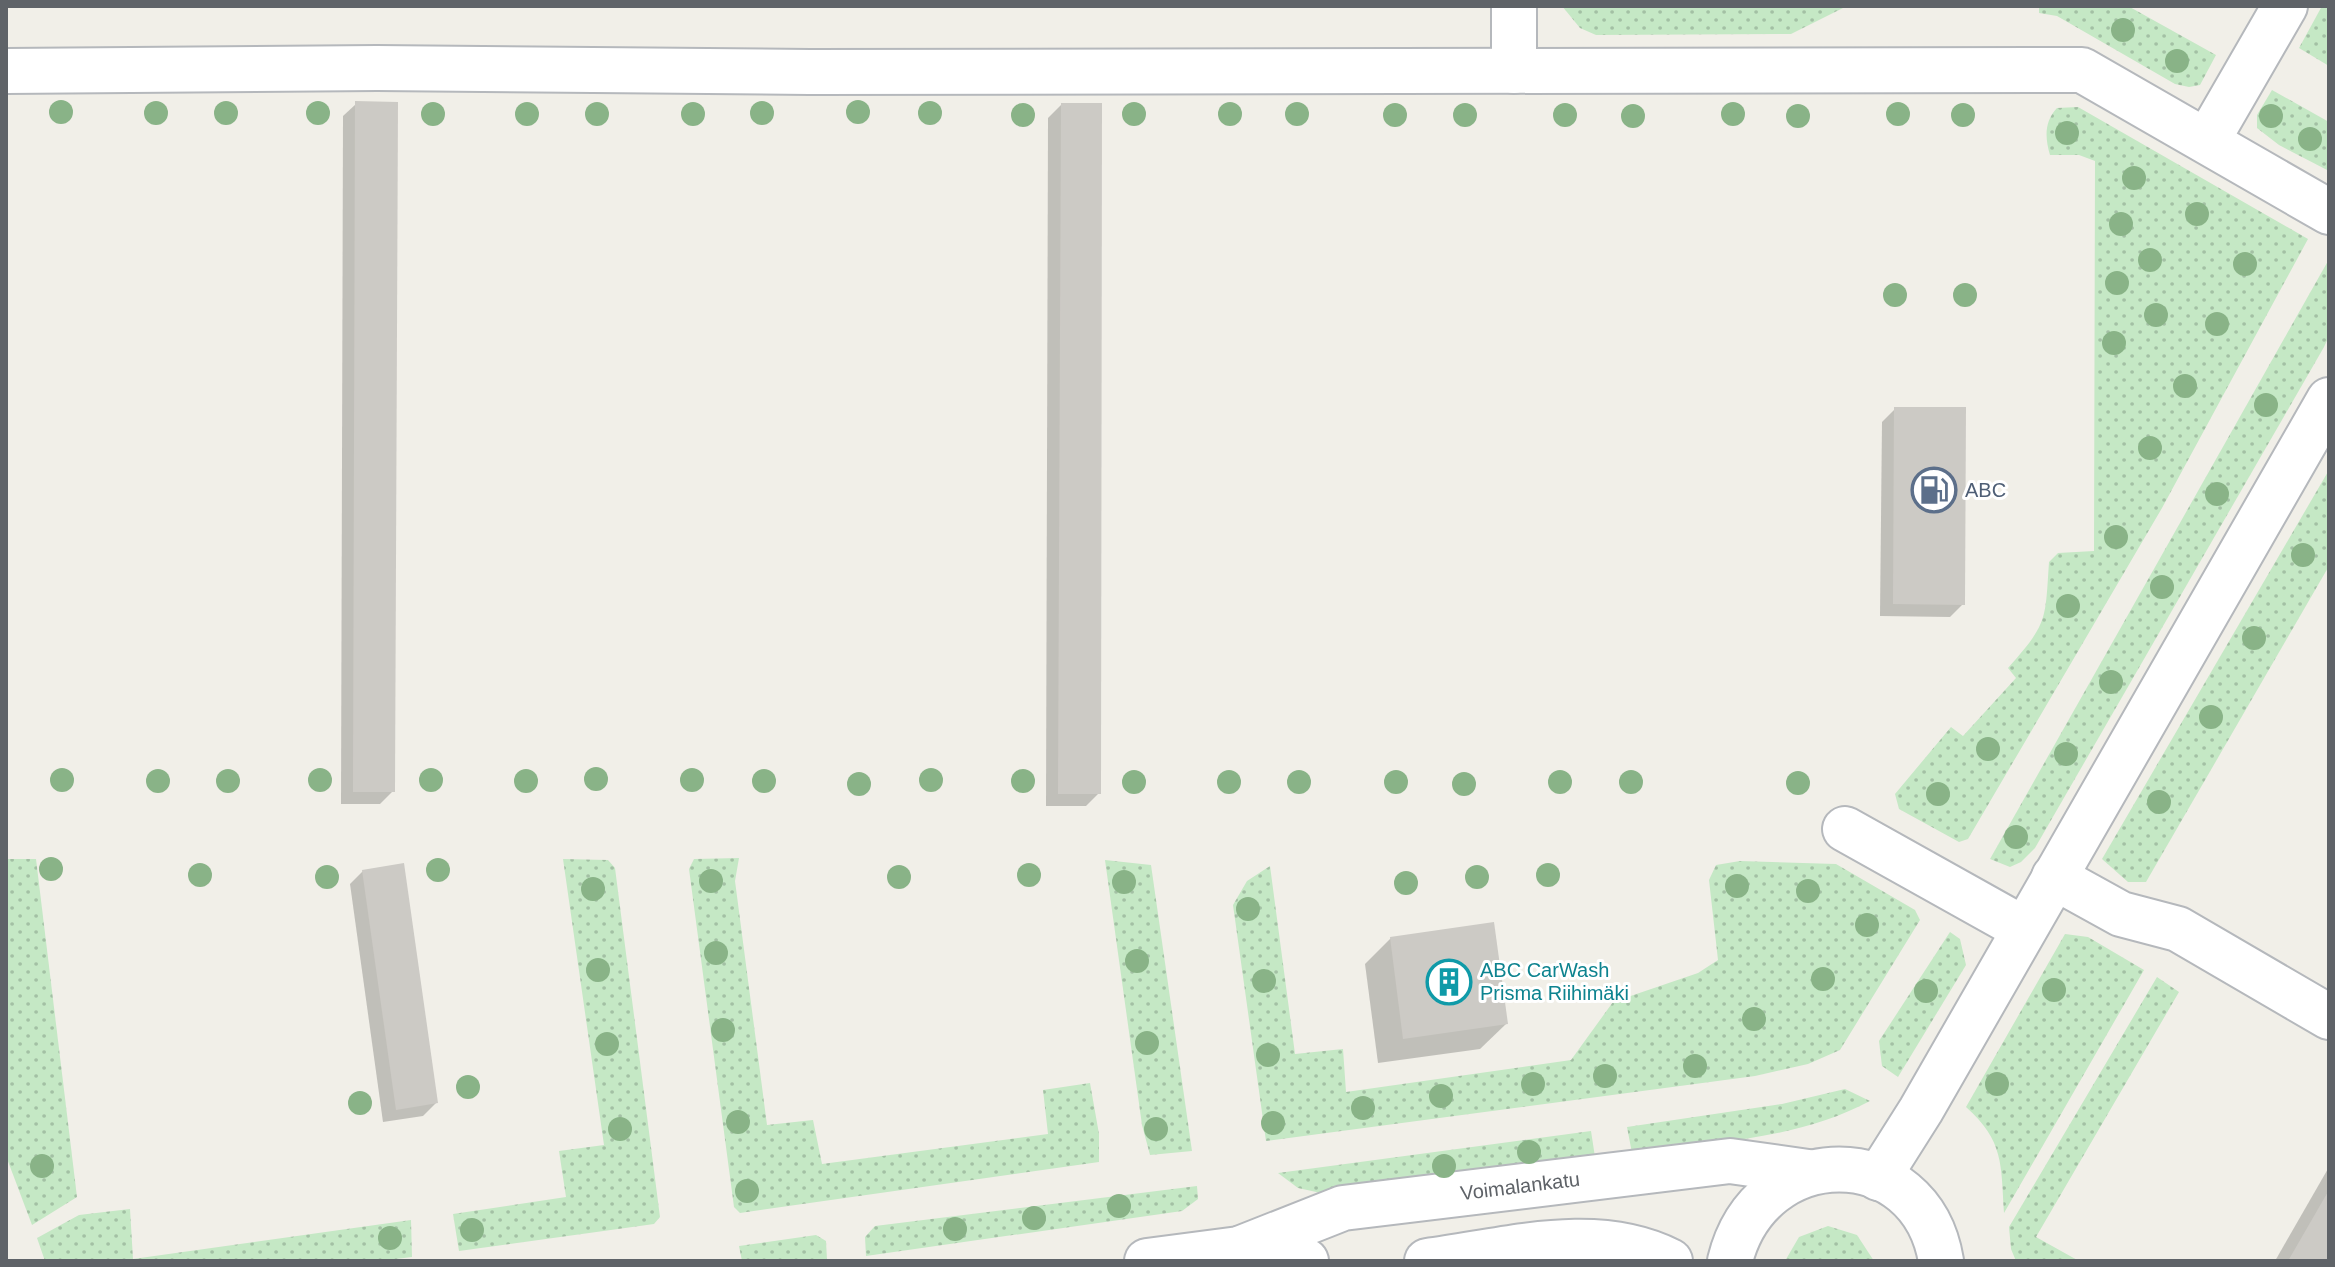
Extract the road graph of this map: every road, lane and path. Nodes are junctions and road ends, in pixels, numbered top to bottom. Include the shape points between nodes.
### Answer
1 (1514, 6) edge
2 (2285, 6) edge
3 (6, 71) edge
4 (1514, 71) junction
5 (2207, 141) junction
6 (2329, 212) edge
7 (2329, 400) edge
8 (1845, 829) dead end
9 (2054, 877) junction
10 (2024, 929) junction
11 (2329, 1017) edge
12 (1808, 1172) junction
13 (1878, 1178) junction
14 (1239, 1249) junction
15 (1147, 1261) edge
16 (1306, 1261) edge
17 (1427, 1261) edge
18 (1670, 1261) edge
19 (1730, 1261) edge
20 (1941, 1261) edge

1 - 4 street
2 - 5 street
3 - 4 street
4 - 5 street via 2082,70
5 - 6 street
7 - 9 street
8 - 10 street
9 - 10 street
9 - 11 street via 2121,914 2178,929
10 - 13 street
12 - 13 street, Voimalankatu via 1850,1170
12 - 14 street, Voimalankatu via 1730,1161 1343,1208
12 - 19 street via 1788,1180 1755,1206
13 - 20 street via 1907,1195 1921,1211
14 - 15 street, Voimalankatu
14 - 16 street, Voimalankatu
17 - 18 street via 1579,1241 1626,1245

